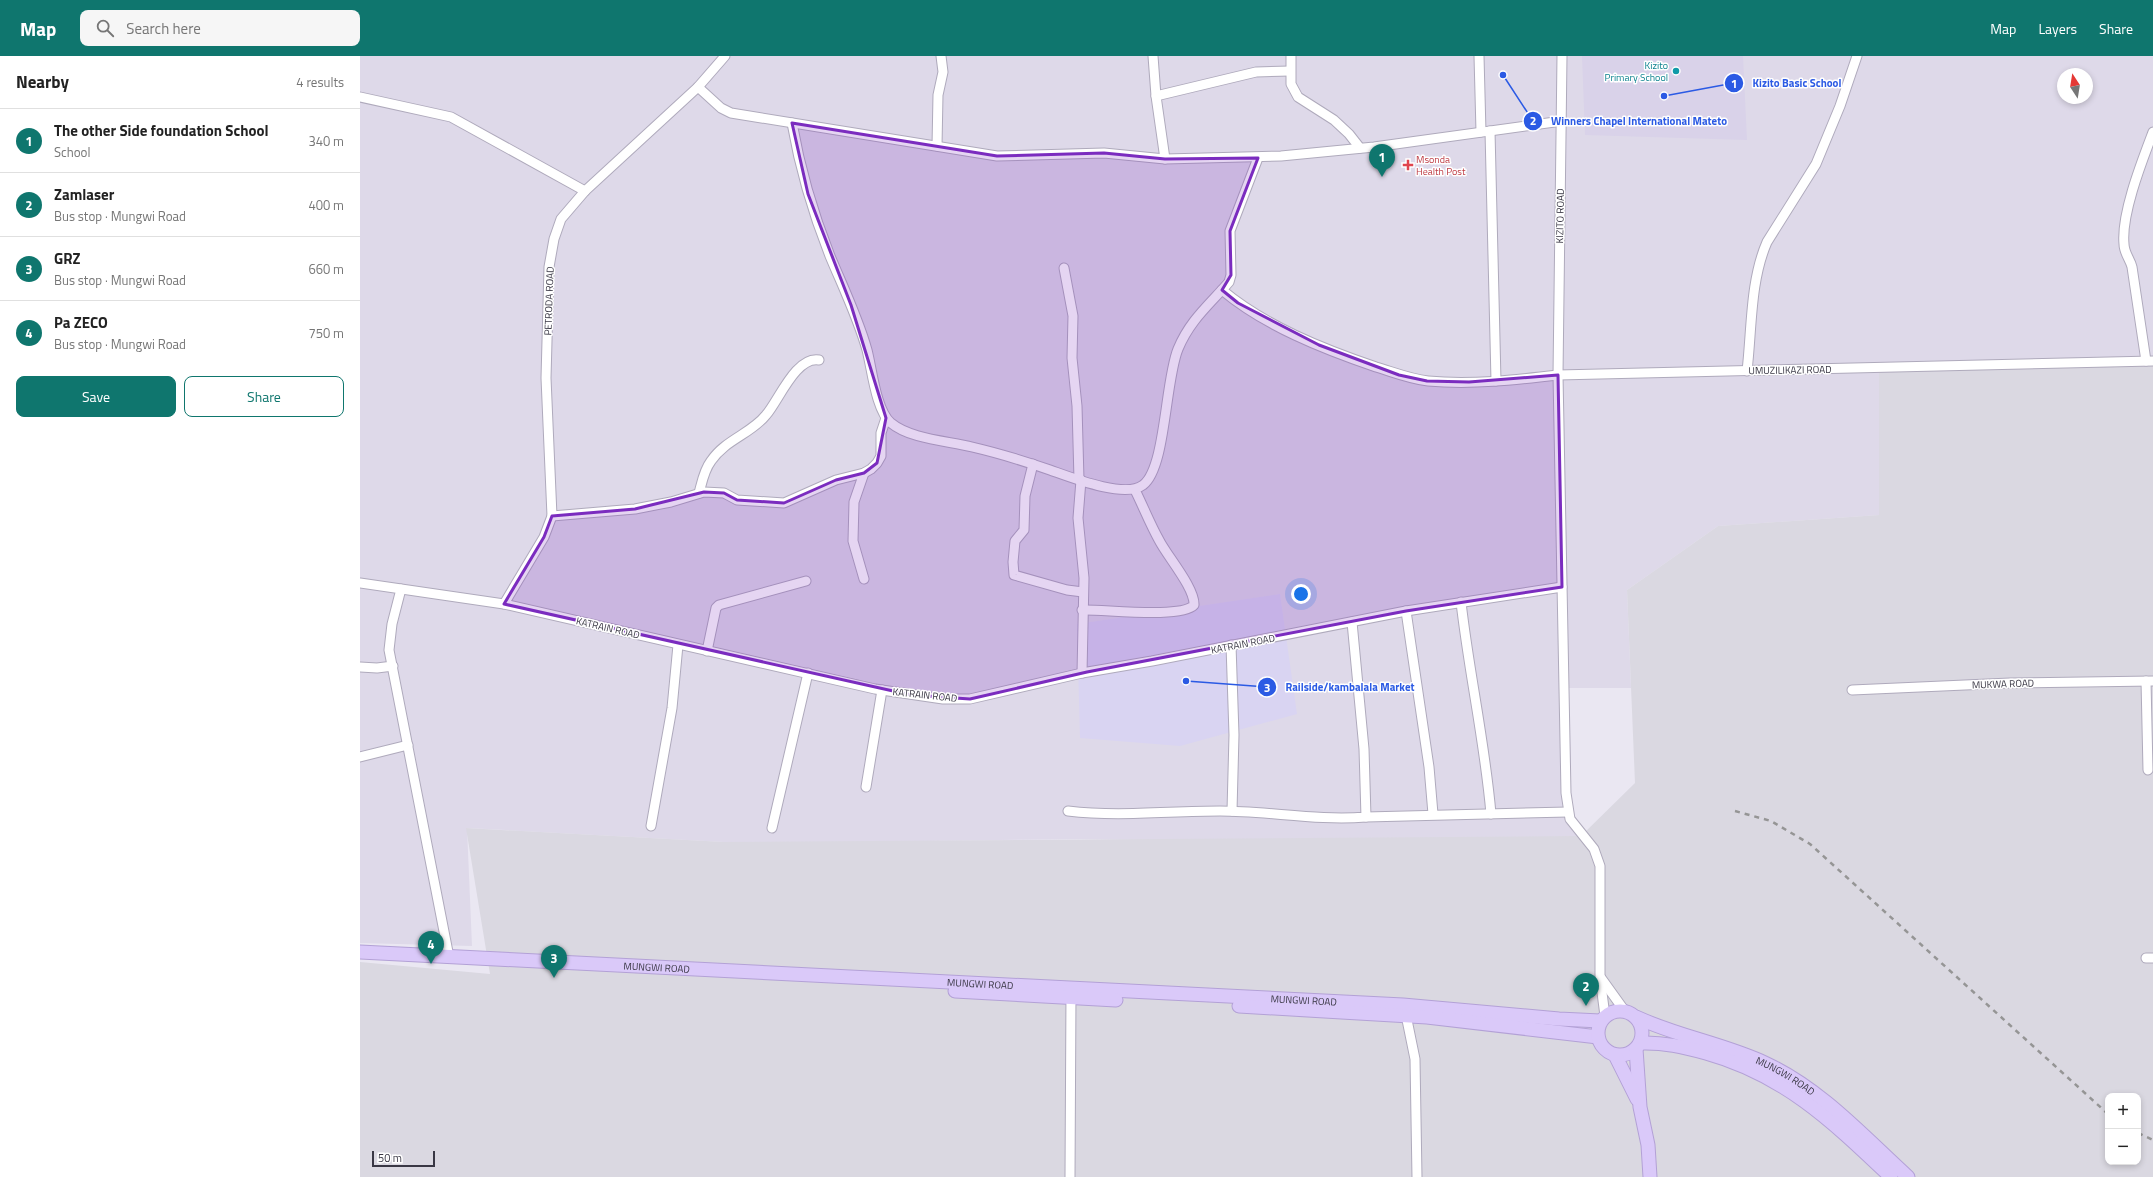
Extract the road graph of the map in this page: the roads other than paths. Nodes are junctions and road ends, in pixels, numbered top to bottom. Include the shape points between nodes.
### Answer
1 (725, 56) edge
2 (941, 56) edge
3 (1153, 56) edge
4 (1291, 56) edge
5 (1479, 56) edge
6 (1562, 56) edge
7 (1857, 56) edge
8 (1290, 71) junction
9 (698, 86) junction
10 (1156, 96) junction
11 (360, 97) edge
12 (1562, 121) junction
13 (792, 123) junction
14 (1486, 132) junction
15 (2153, 132) edge
16 (937, 146) junction
17 (1360, 148) junction
18 (1258, 158) junction
19 (1165, 159) junction
20 (584, 191) junction
21 (1064, 268) dead end
22 (1222, 290) junction
23 (819, 360) dead end
24 (2149, 361) edge
25 (1747, 371) junction
26 (1558, 375) junction
27 (1496, 381) junction
28 (886, 418) junction
29 (1033, 464) junction
30 (864, 473) junction
31 (1080, 480) junction
32 (1134, 490) junction
33 (699, 492) junction
34 (552, 516) junction
35 (864, 579) dead end
36 (806, 581) dead end
37 (360, 583) edge
38 (1562, 587) junction
39 (401, 589) junction
40 (1083, 592) junction
41 (1461, 602) junction
42 (504, 604) junction
43 (1082, 610) junction
44 (1406, 611) junction
45 (1352, 622) junction
46 (678, 645) junction
47 (1231, 645) junction
48 (707, 651) junction
49 (392, 666) junction
50 (360, 667) edge
51 (808, 673) junction
52 (1082, 673) junction
53 (2150, 681) edge
54 (882, 690) junction
55 (1852, 690) dead end
56 (408, 745) junction
57 (360, 757) edge
58 (2148, 770) dead end
59 (866, 787) dead end
60 (1068, 811) dead end
61 (1232, 811) junction
62 (1568, 812) junction
63 (1433, 814) junction
64 (1491, 814) junction
65 (1366, 817) junction
66 (651, 826) dead end
67 (772, 828) dead end
68 (360, 952) edge
69 (449, 957) junction
70 (360, 958) edge
71 (1600, 977) junction
72 (1071, 993) junction
73 (1624, 1010) junction
74 (1406, 1015) junction
75 (1636, 1017) junction
76 (1602, 1019) junction
77 (1598, 1036) junction
78 (1638, 1046) junction
79 (1615, 1055) junction
80 (1640, 1107) junction
81 (1070, 1177) edge
82 (1417, 1177) edge
83 (1650, 1177) edge
84 (1891, 1177) edge
85 (1908, 1177) edge

1 - 9 street, PETRODA ROAD
2 - 16 street via 943,72 938,95
3 - 10 street
4 - 8 street
5 - 14 street
6 - 12 street, KIZITO ROAD
7 - 25 street via 1816,164 1761,255 1754,289
8 - 10 street via 1256,72
8 - 17 street via 1291,84 1298,97 1334,120
9 - 13 street via 721,108 731,113
9 - 20 street, PETRODA ROAD
10 - 19 street
11 - 20 street via 451,117
12 - 14 street
12 - 26 street, KIZITO ROAD
13 - 16 street
13 - 28 street via 808,194 851,305
14 - 17 street
14 - 27 street
15 - 24 street via 2136,180 2123,234 2126,253 2132,267
16 - 19 street via 997,156 1104,152
17 - 18 street
18 - 19 street
18 - 22 street via 1230,231 1232,276
20 - 34 street, PETRODA ROAD via 561,219 554,239 550,267 546,378
21 - 31 street via 1073,316 1072,358
22 - 27 street, UMUZILIKAZI ROAD via 1260,318 1319,345 1392,372 1427,381
22 - 32 street via 1197,316 1178,348 1154,467 1147,482
23 - 33 street via 810,360 801,366 762,420 721,447 707,467
24 - 25 street, UMUZILIKAZI ROAD
25 - 26 street, UMUZILIKAZI ROAD
26 - 27 street, UMUZILIKAZI ROAD
26 - 38 street, KIZITO ROAD
28 - 29 street via 904,431
28 - 30 street via 881,433 880,460
29 - 31 street
29 - 40 street via 1025,496 1024,530 1014,541 1014,575
30 - 33 street via 836,480 784,502 737,500 717,492
30 - 35 street via 854,502 853,541
31 - 32 street via 1128,491
31 - 40 street via 1078,518 1084,568
32 - 43 street via 1158,539 1192,595 1194,605 1169,612
33 - 34 street via 671,502 635,509
34 - 42 street, PETRODA ROAD via 544,537
36 - 48 street via 719,605 716,608
37 - 39 street, KATRAIN ROAD
38 - 41 street, KATRAIN ROAD
38 - 62 street, KIZITO ROAD
39 - 42 street, KATRAIN ROAD
39 - 49 street via 390,639
40 - 43 street
41 - 44 street, KATRAIN ROAD
41 - 64 street via 1486,761
42 - 46 street, KATRAIN ROAD
43 - 52 street
44 - 45 street, KATRAIN ROAD
44 - 63 street via 1429,767
45 - 47 street, KATRAIN ROAD
45 - 65 street via 1364,742
46 - 48 street, KATRAIN ROAD
46 - 66 street via 672,708
47 - 52 street, KATRAIN ROAD via 1152,662
47 - 61 street via 1234,742
48 - 51 street, KATRAIN ROAD
49 - 50 street
49 - 56 street
51 - 54 street, KATRAIN ROAD
51 - 67 street
52 - 54 street, KATRAIN ROAD via 970,699
53 - 55 street, MUKWA ROAD via 2010,683
53 - 58 street
54 - 59 street
56 - 57 street
56 - 69 street
60 - 61 street via 1092,814
61 - 65 street via 1319,818
62 - 64 street
62 - 71 street via 1575,827 1594,849 1600,866
63 - 64 street
63 - 65 street
68 - 69 main road, MUNGWI ROAD
69 - 72 main road, MUNGWI ROAD
70 - 72 main road, MUNGWI ROAD via 628,970 734,979
71 - 73 street
71 - 76 street
72 - 74 main road, MUNGWI ROAD
72 - 76 main road, MUNGWI ROAD via 1403,1005
72 - 81 street
73 - 75 main road
73 - 76 main road via 1617,1010
74 - 77 main road, MUNGWI ROAD
74 - 82 street via 1415,1059
75 - 78 main road via 1642,1026
75 - 85 main road, MUNGWI ROAD via 1667,1030 1744,1054 1789,1075 1840,1113
76 - 77 main road
77 - 79 main road via 1604,1048
78 - 79 main road via 1626,1054
78 - 80 main road
78 - 84 main road, MUNGWI ROAD via 1663,1043 1693,1049 1751,1068 1772,1078 1827,1117
79 - 80 main road
80 - 83 main road via 1648,1146

